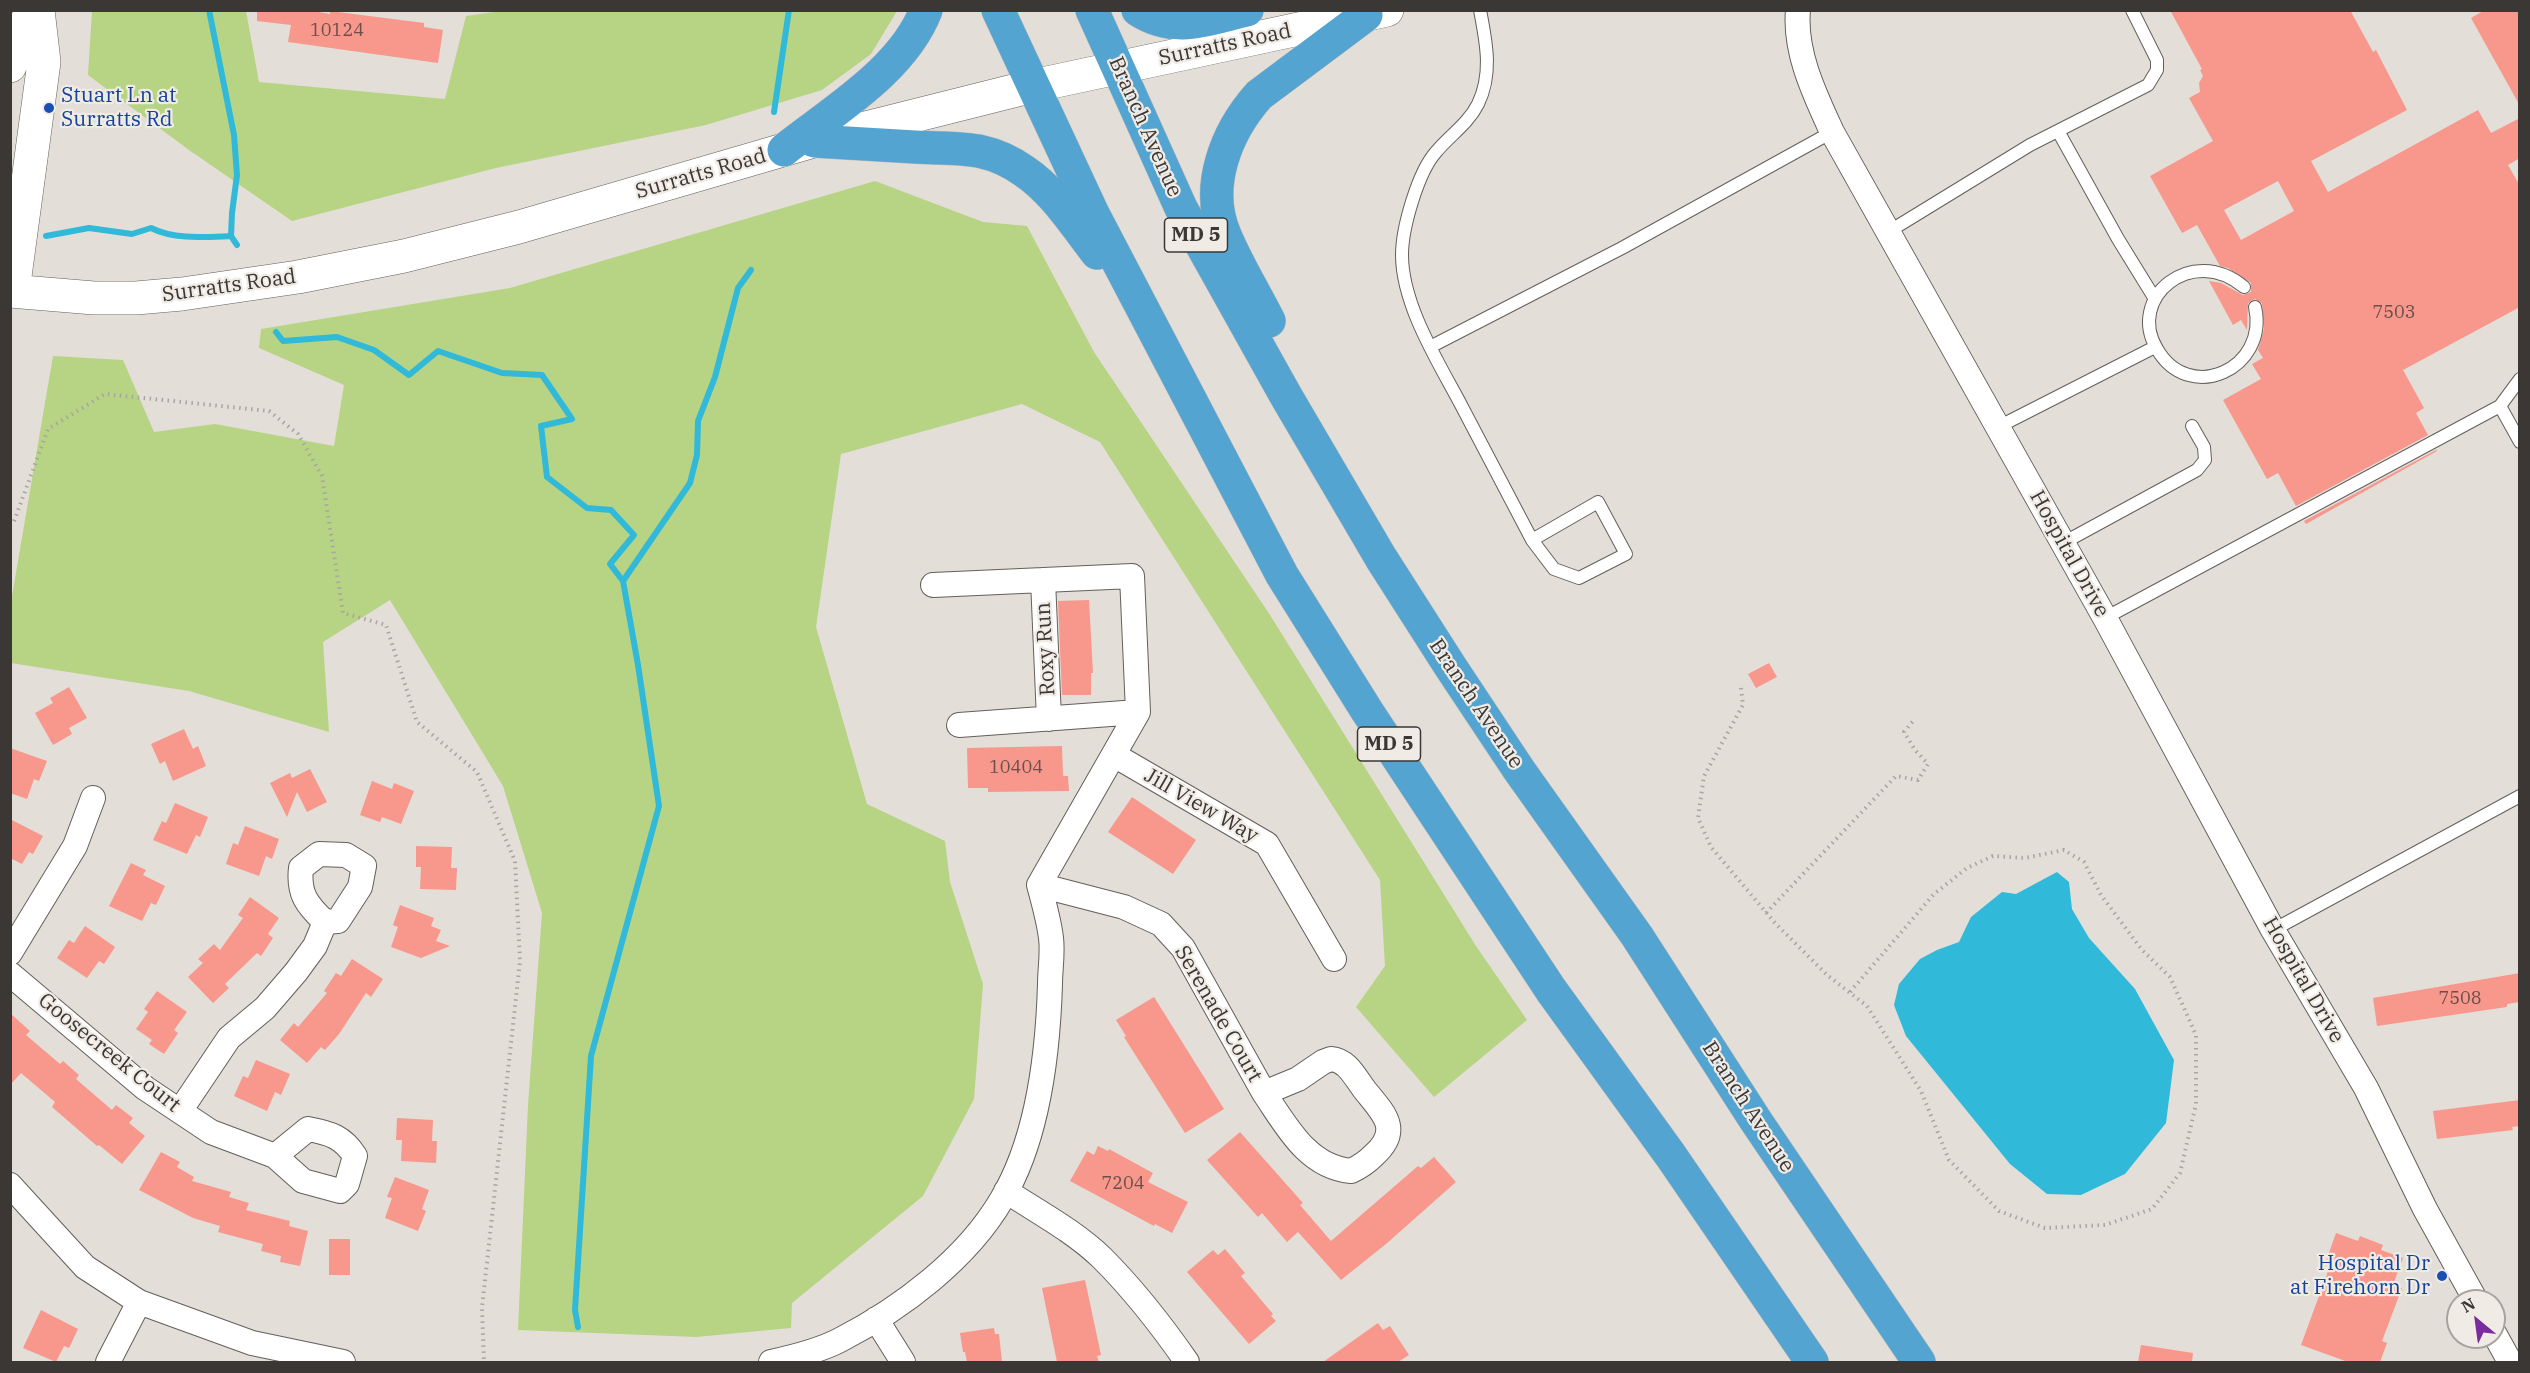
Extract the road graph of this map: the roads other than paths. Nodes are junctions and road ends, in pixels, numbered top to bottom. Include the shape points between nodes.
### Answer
1 (31, 10) edge
2 (38, 10) edge
3 (926, 10) edge
4 (998, 10) edge
5 (1092, 10) edge
6 (1138, 10) edge
7 (1247, 10) edge
8 (1334, 10) edge
9 (1480, 10) edge
10 (1798, 10) edge
11 (2132, 10) edge
12 (1377, 13) edge
13 (10, 66) edge
14 (1118, 68) junction
15 (1033, 86) junction
16 (2058, 131) junction
17 (1832, 132) junction
18 (799, 145) junction
19 (1888, 232) junction
20 (2244, 287) dead end
21 (11, 296) edge
22 (2155, 299) junction
23 (1136, 300) junction
24 (2255, 307) dead end
25 (1430, 347) junction
26 (2155, 347) junction
27 (2520, 379) edge
28 (1286, 396) junction
29 (2500, 406) junction
30 (2192, 426) dead end
31 (1998, 428) junction
32 (2520, 442) edge
33 (1532, 540) junction
34 (2063, 543) junction
35 (1043, 580) junction
36 (933, 585) dead end
37 (2105, 618) junction
38 (1138, 712) junction
39 (1049, 719) junction
40 (959, 725) dead end
41 (1114, 755) junction
42 (2520, 796) edge
43 (93, 798) dead end
44 (1039, 885) junction
45 (325, 922) dead end
46 (2273, 930) junction
47 (10, 953) edge
48 (1334, 958) dead end
49 (10, 974) edge
50 (1264, 1093) junction
51 (180, 1111) junction
52 (275, 1156) dead end
53 (10, 1185) edge
54 (1006, 1191) junction
55 (2469, 1289) edge
56 (139, 1302) junction
57 (876, 1319) junction
58 (108, 1362) edge
59 (341, 1362) edge
60 (771, 1362) edge
61 (903, 1362) edge
62 (1187, 1362) edge
63 (1812, 1362) edge
64 (1919, 1362) edge

1 - 13 main road
2 - 21 main road via 44,62
3 - 18 highway via 915,35 891,64
4 - 15 highway, MD 5
5 - 14 highway, Branch Avenue / MD 5
6 - 7 highway via 1164,23 1184,25
8 - 12 highway
9 - 25 lane via 1488,52 1482,93 1471,113 1426,167 1403,241 1406,283
10 - 17 street, Hospital Drive via 1805,68
11 - 16 lane via 2157,60 2157,70 2148,85
12 - 14 main road, Surratts Road
12 - 28 highway via 1259,95 1234,130 1221,160 1217,177 1218,212 1224,234 1291,362
14 - 15 main road, Surratts Road
14 - 28 highway, Branch Avenue / MD 5 via 1181,208
15 - 18 main road, Surratts Road
15 - 23 highway, MD 5
16 - 19 lane
16 - 22 lane
17 - 19 street, Hospital Drive
17 - 25 lane via 1622,248
18 - 21 main road, Surratts Road via 519,227 298,276 136,298
18 - 23 highway via 963,147 1000,158 1024,170 1044,188
19 - 31 street, Hospital Drive
20 - 22 lane via 2220,272 2190,271 2164,286
22 - 26 lane via 2150,315
23 - 63 highway, MD 5 via 1282,575 1367,711 1551,990
24 - 26 lane via 2257,331 2252,345 2233,368 2219,375 2189,375 2175,369
25 - 33 lane
26 - 31 lane
27 - 29 lane
28 - 64 highway, Branch Avenue / MD 5 via 1450,666 1637,936 1769,1141
29 - 32 lane
29 - 37 lane
30 - 34 lane via 2204,447 2205,460 2197,470
31 - 34 street, Hospital Drive
33 - 33 lane via 1554,569 1579,578 1626,554 1598,502
34 - 37 street, Hospital Drive
35 - 36 street
35 - 38 street via 1132,576
35 - 39 street, Roxy Run
37 - 46 street, Hospital Drive
38 - 39 street
38 - 41 street
39 - 40 street
41 - 44 street
41 - 48 street, Jill View Way via 1267,844
42 - 46 lane
43 - 47 street via 75,846
44 - 50 street, Serenade Court via 1124,907 1161,924 1183,948
44 - 54 street via 1051,939 1045,1060 1021,1160
45 - 51 street via 315,946 296,972 265,1008 229,1038
46 - 55 street, Hospital Drive via 2366,1088
49 - 51 street, Goosecreek Court via 145,1088
50 - 50 street, Serenade Court via 1301,1147 1333,1167 1358,1168 1387,1139 1389,1125 1379,1106 1347,1066 1336,1059
51 - 52 street, Goosecreek Court via 211,1132
53 - 56 street via 85,1267
54 - 57 street via 983,1227 949,1262
54 - 62 street via 1102,1258 1164,1329
56 - 58 street
56 - 59 street via 252,1343
57 - 60 street via 838,1341
57 - 61 street

